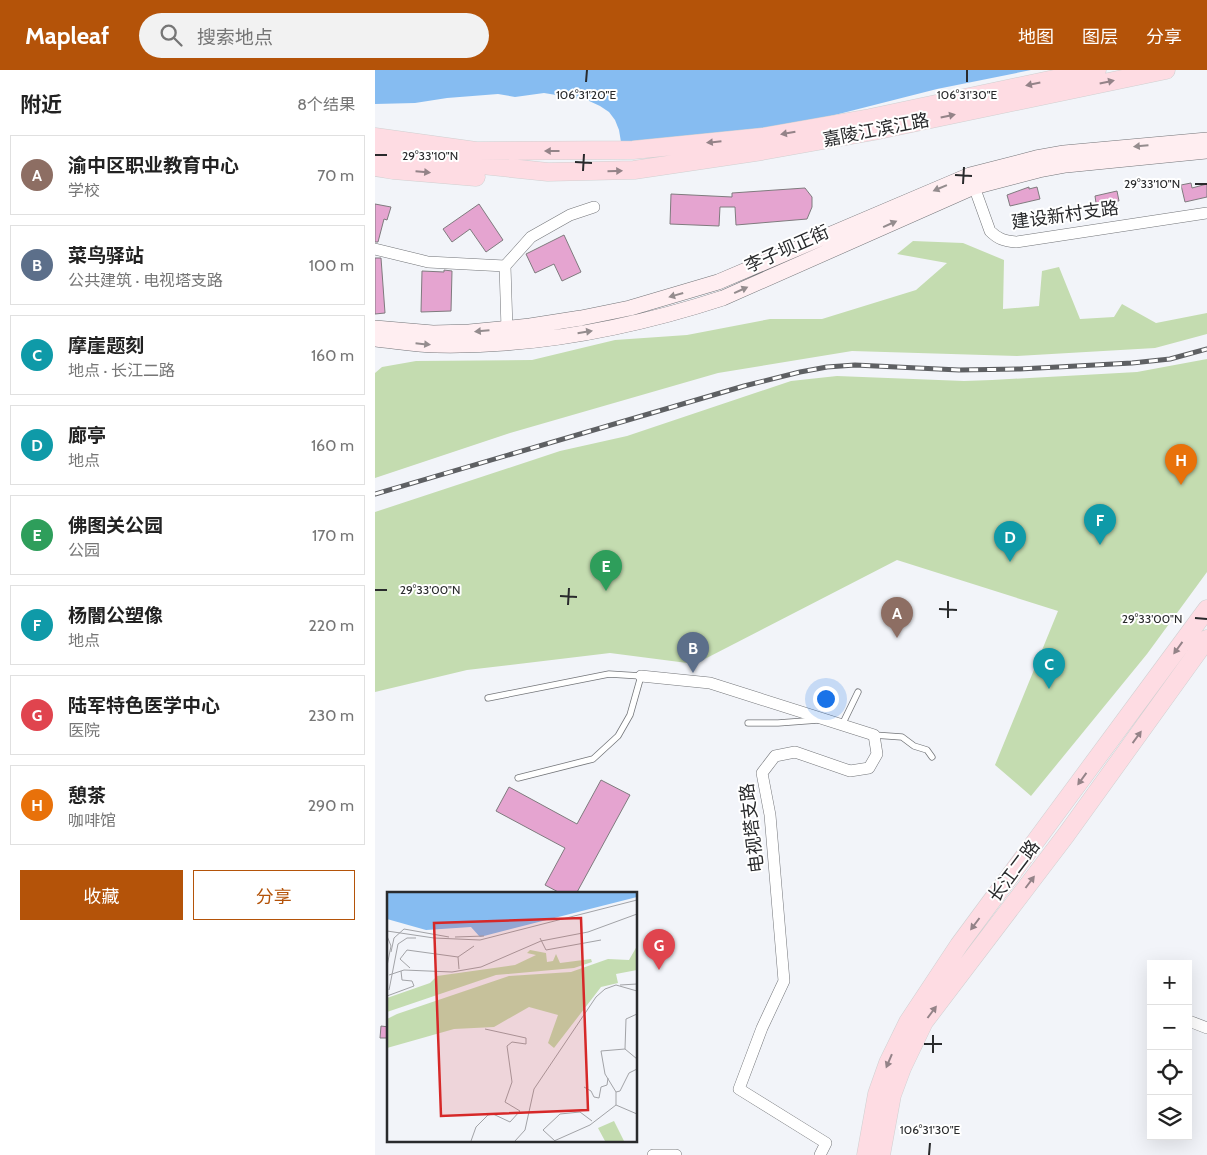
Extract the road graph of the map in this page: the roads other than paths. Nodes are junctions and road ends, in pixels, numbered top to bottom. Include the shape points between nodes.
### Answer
1 (1097, 70) edge
2 (1166, 70) edge
3 (375, 127) edge
4 (375, 137) edge
5 (1207, 140) edge
6 (763, 144) junction
7 (475, 151) junction
8 (1207, 151) edge
9 (375, 154) edge
10 (1038, 164) junction
11 (375, 167) edge
12 (548, 172) junction
13 (972, 181) junction
14 (594, 207) dead end
15 (1207, 212) edge
16 (375, 250) edge
17 (505, 266) junction
18 (375, 328) edge
19 (507, 329) junction
20 (375, 339) edge
21 (1207, 609) edge
22 (1207, 639) edge
23 (641, 676) junction
24 (858, 692) dead end
25 (488, 698) dead end
26 (825, 720) junction
27 (747, 723) dead end
28 (842, 725) junction
29 (874, 735) junction
30 (932, 757) dead end
31 (518, 778) dead end
32 (1192, 1022) edge
33 (1207, 1028) edge
34 (653, 1155) edge
35 (676, 1155) edge
36 (820, 1155) edge
37 (866, 1155) edge
38 (881, 1155) edge

1 -> 6 main road, 嘉陵江滨江路
6 -> 2 main road, 嘉陵江滨江路 via 874,131
3 - 7 main road
4 - 7 main road
5 -> 10 main road, 李子坝正街 via 1063,153
6 -> 7 main road via 633,150
12 -> 6 main road via 634,170
8 - 10 main road, 李子坝正街 via 1066,165
9 - 12 main road
10 - 13 main road, 李子坝正街
11 -> 12 main road via 483,177
13 - 15 street, 建设新村支路 via 990,231 1005,241 1016,242
13 -> 19 main road, 李子坝正街 via 718,282 630,308
20 -> 13 main road, 李子坝正街 via 433,345 505,344 643,322 723,298
14 - 17 street via 570,215 531,237
16 - 17 street via 428,262
17 - 19 street
19 -> 18 main road, 李子坝正街 via 433,333
21 -> 37 main road, 长江二路 via 959,945 908,1022 877,1094
38 -> 22 main road, 长江二路 via 892,1095 924,1022 1066,835
23 - 25 lane via 609,674
23 - 26 street via 710,683
23 - 31 lane via 630,715 618,736 593,759
24 - 28 lane
26 - 27 lane
26 - 28 street
28 - 29 street
29 - 30 lane via 903,737 914,746 927,750
29 - 36 street, 电视塔支路 via 877,754 869,768 850,771 795,752 775,756 762,773 770,815 784,981 739,1089 826,1143
32 - 33 street
34 - 35 street

